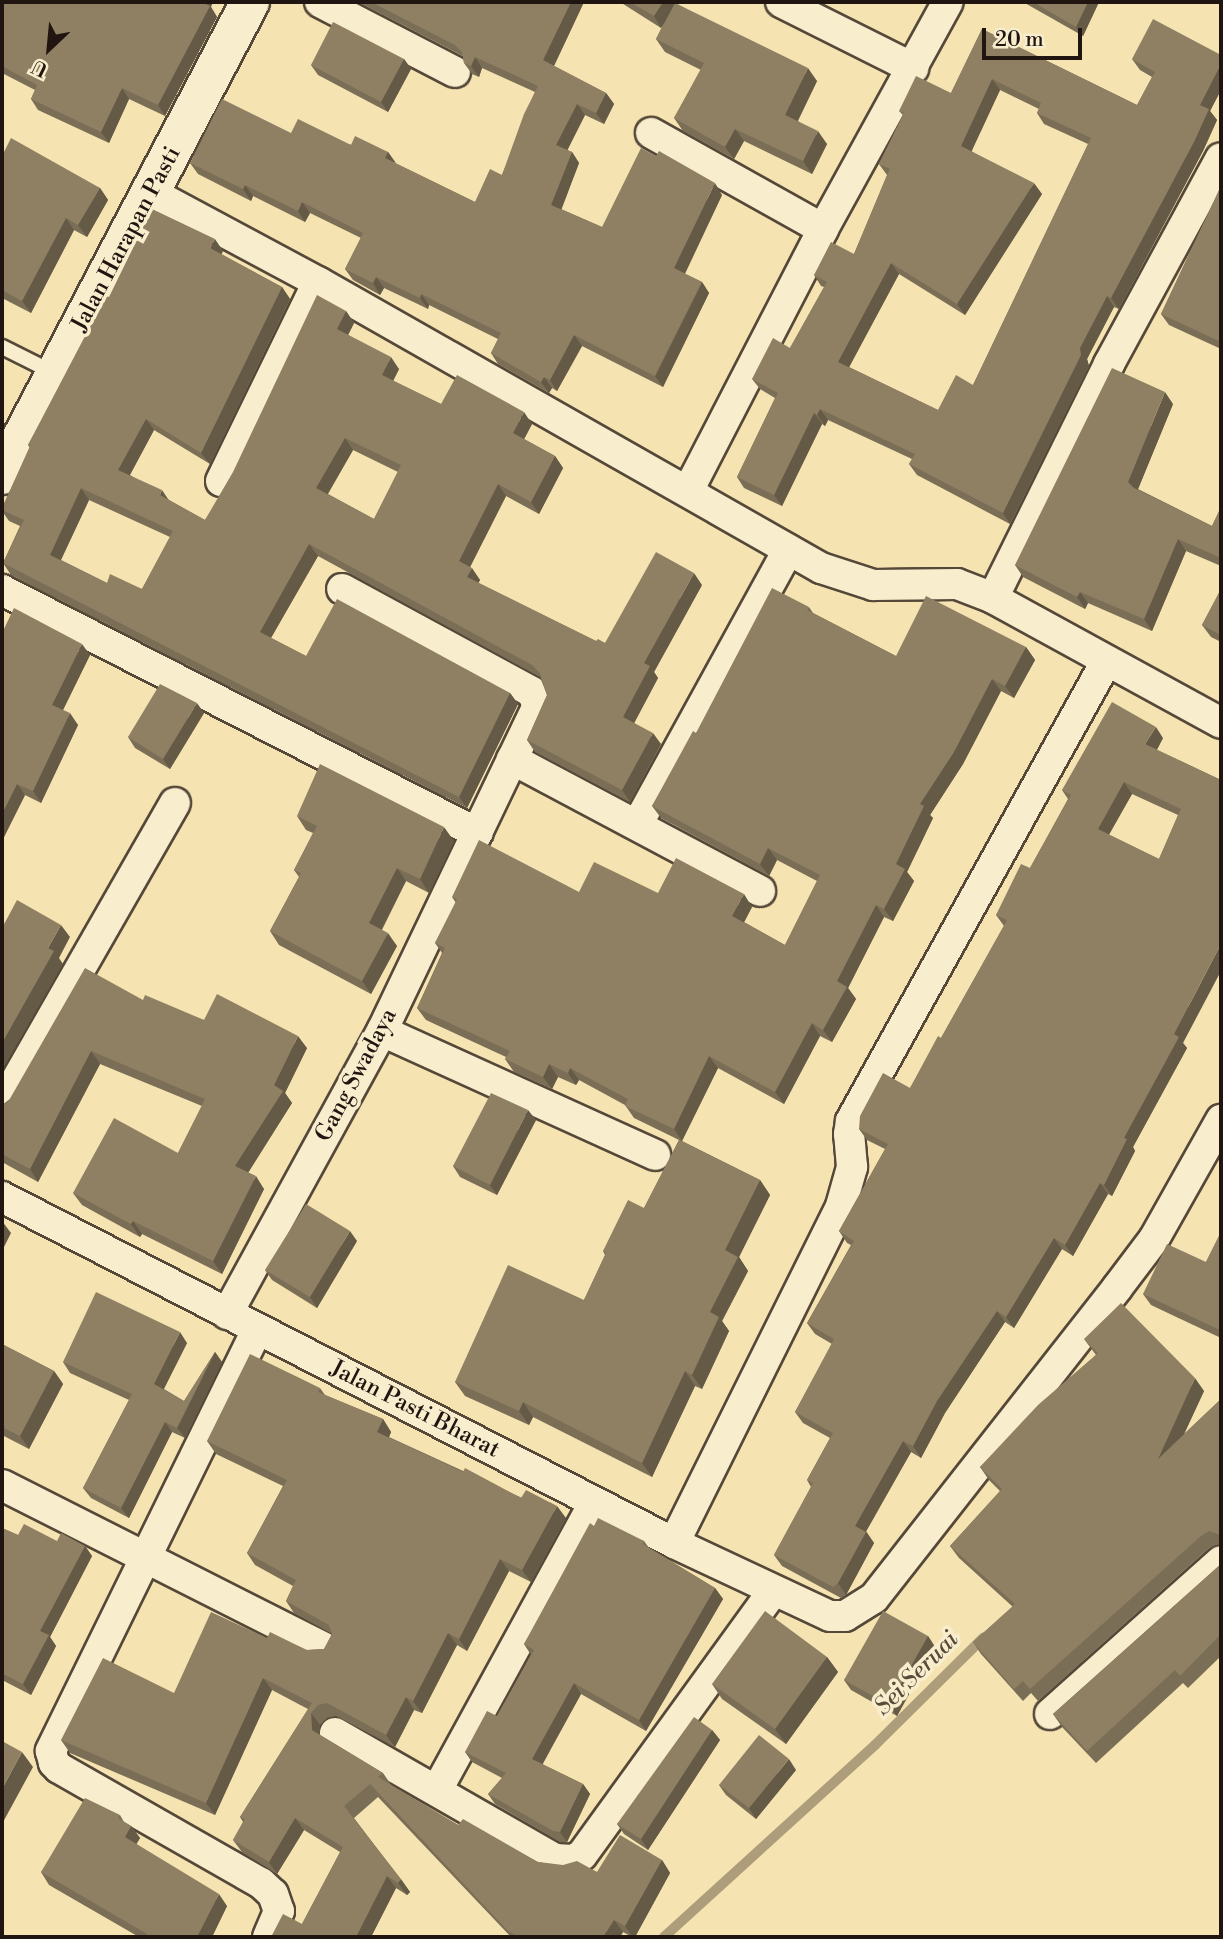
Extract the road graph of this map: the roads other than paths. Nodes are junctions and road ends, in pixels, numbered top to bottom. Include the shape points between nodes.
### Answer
1 (250, 2) edge
2 (320, 2) edge
3 (781, 2) edge
4 (948, 2) edge
5 (913, 68) junction
6 (455, 72) dead end
7 (651, 133) dead end
8 (1221, 158) edge
9 (150, 192) junction
10 (823, 229) junction
11 (318, 282) junction
12 (2, 347) edge
13 (55, 374) junction
14 (2, 475) edge
15 (221, 481) dead end
16 (688, 491) junction
17 (788, 550) junction
18 (342, 589) dead end
19 (2, 590) edge
20 (993, 598) junction
21 (1106, 663) junction
22 (1221, 723) edge
23 (512, 760) junction
24 (175, 803) dead end
25 (638, 825) junction
26 (478, 833) junction
27 (761, 891) dead end
28 (382, 1031) junction
29 (2, 1105) edge
30 (1221, 1120) edge
31 (656, 1155) dead end
32 (2, 1197) edge
33 (227, 1314) junction
34 (257, 1330) junction
35 (2, 1485) edge
36 (594, 1503) junction
37 (674, 1543) junction
38 (147, 1558) junction
39 (1221, 1561) edge
40 (773, 1591) junction
41 (323, 1647) edge
42 (1050, 1714) edge
43 (335, 1733) dead end
44 (437, 1790) junction
45 (268, 1937) edge

1 - 9 street, Jalan Harapan Pasti
2 - 6 street
3 - 5 street
4 - 5 street
5 - 10 street
7 - 10 street
8 - 20 street via 1109,364
9 - 11 street
9 - 13 street, Jalan Harapan Pasti
10 - 16 street
11 - 15 street
11 - 16 street
12 - 13 lane
13 - 14 street, Jalan Harapan Pasti
16 - 17 street
17 - 20 street via 845,578 873,585 957,584
17 - 25 street
18 - 23 street, Gang Swadaya via 532,692 538,706 536,715
19 - 26 street
20 - 21 street
21 - 22 street
21 - 37 street via 851,1121 852,1167 841,1206
23 - 25 street
23 - 26 street, Gang Swadaya
24 - 29 street
25 - 27 street
26 - 28 street, Gang Swadaya
28 - 31 street
28 - 33 street, Gang Swadaya
30 - 40 street, Jalan Pasti Bharat via 1154,1239 874,1598 845,1616 830,1616
32 - 33 street, Jalan Pasti Bharat
33 - 34 street, Jalan Pasti Bharat
34 - 36 street, Jalan Pasti Bharat
34 - 38 street
35 - 38 street
36 - 37 street, Jalan Pasti Bharat
36 - 44 street
37 - 40 street, Jalan Pasti Bharat
38 - 41 street
38 - 45 street via 51,1751 52,1759 59,1768 261,1883 279,1911
39 - 42 street
40 - 44 street via 582,1855 573,1860 555,1859
43 - 44 street

